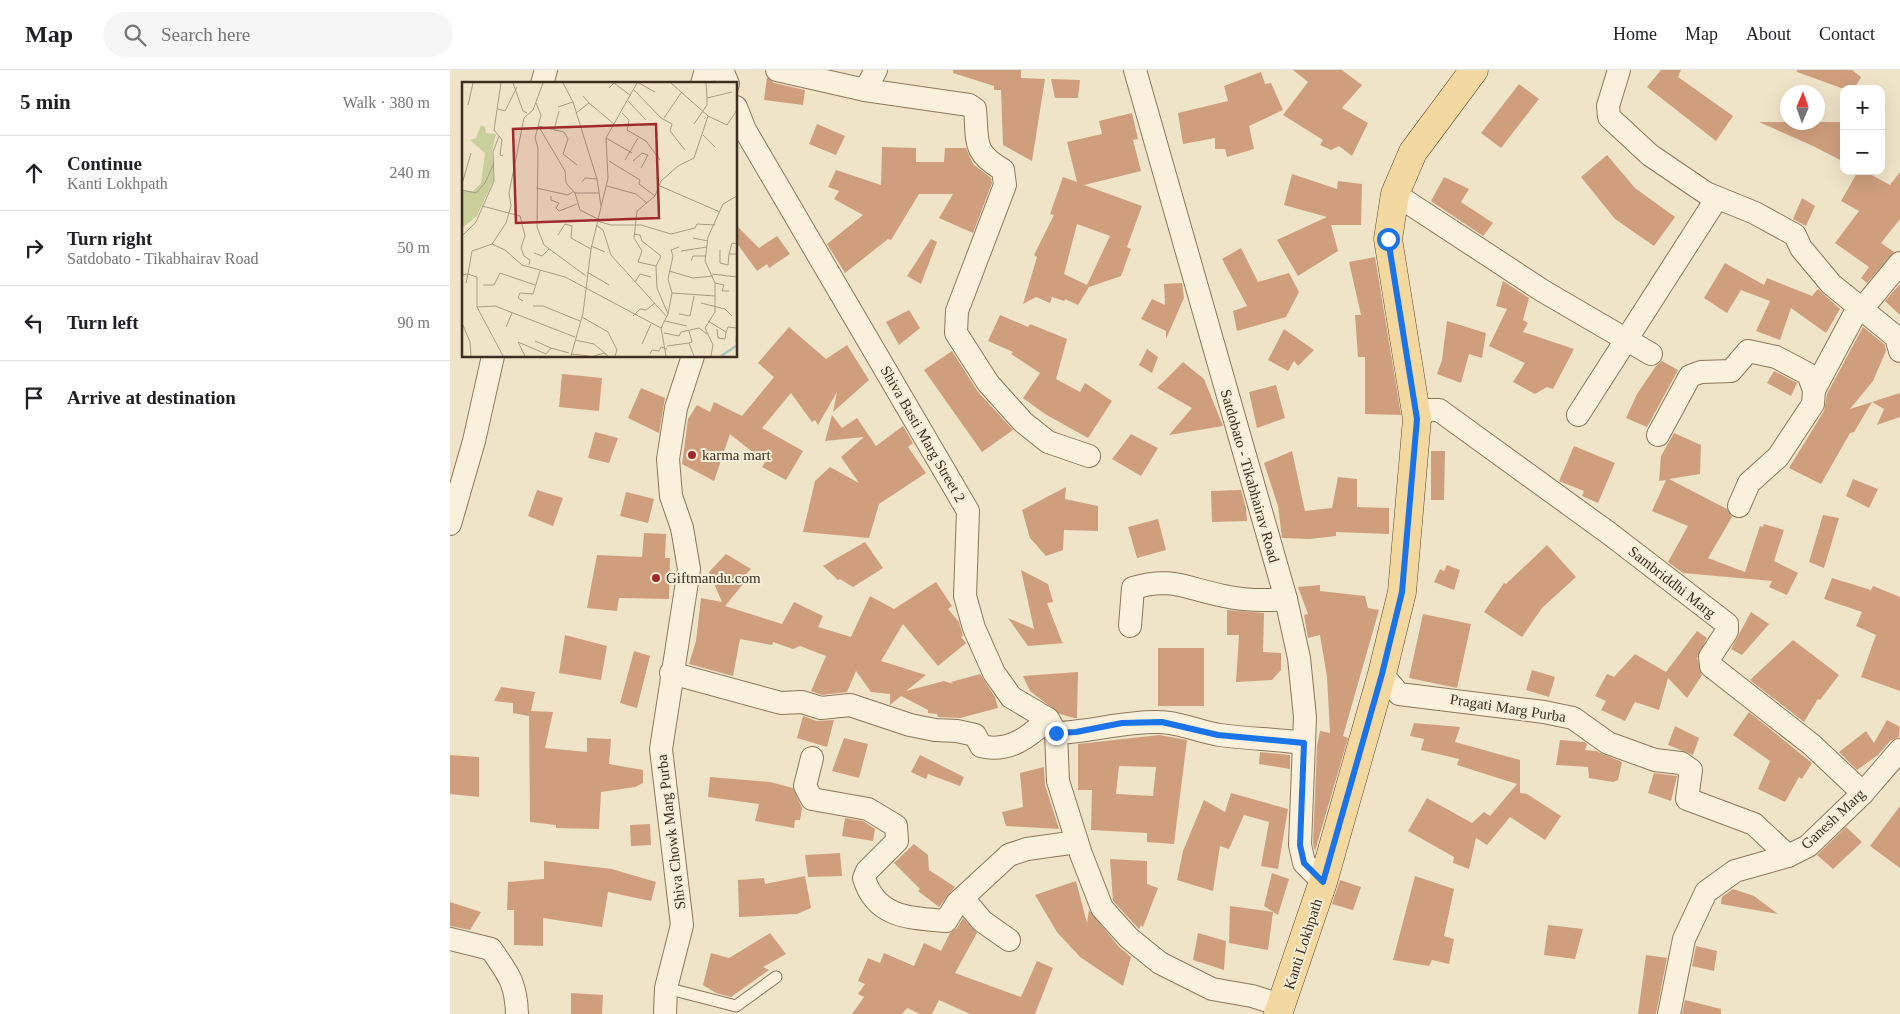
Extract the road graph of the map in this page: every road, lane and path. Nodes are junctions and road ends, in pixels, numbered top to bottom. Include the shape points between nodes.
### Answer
1 (722, 70) edge
2 (777, 70) edge
3 (876, 70) edge
4 (1136, 70) edge
5 (1474, 70) edge
6 (1619, 70) edge
7 (727, 82) edge
8 (865, 90) junction
9 (738, 111) edge
10 (1395, 194) junction
11 (1717, 198) junction
12 (1900, 263) edge
13 (1860, 307) junction
14 (1627, 340) junction
15 (1900, 350) edge
16 (1651, 354) dead end
17 (493, 358) edge
18 (692, 358) edge
19 (1814, 390) junction
20 (1578, 414) dead end
21 (1417, 419) junction
22 (1658, 435) dead end
23 (1089, 456) dead end
24 (1739, 506) dead end
25 (450, 524) edge
26 (1286, 599) junction
27 (1130, 626) dead end
28 (672, 673) junction
29 (1382, 674) junction
30 (1052, 726) junction
31 (1304, 743) junction
32 (1900, 750) edge
33 (812, 758) dead end
34 (1863, 793) junction
35 (1077, 842) junction
36 (1788, 856) junction
37 (1323, 882) junction
38 (963, 898) junction
39 (450, 939) edge
40 (1009, 940) dead end
41 (776, 977) dead end
42 (666, 988) junction
43 (1280, 1009) edge
44 (517, 1014) edge
45 (665, 1014) edge
46 (1668, 1014) edge

1 - 7 street
2 - 8 street
3 - 8 street
4 - 26 street, Satdobato - Tikabhairav Road
5 - 10 main road, Kanti Lokhpath via 1413,152
6 - 11 street via 1608,106 1609,117 1650,155
8 - 23 street via 962,103 975,109 980,153 1003,170 1005,185 956,311 956,333 988,383 1023,422 1048,442
9 - 30 street, Shiva Basti Marg Street 2 via 745,130 968,512 966,596 974,628 994,673 1011,697
10 - 14 street via 1543,291
10 - 21 main road, Kanti Lokhpath via 1388,239
11 - 13 street via 1755,213 1795,235 1831,284
11 - 14 street
12 - 13 street
13 - 15 street via 1896,337
13 - 19 street
14 - 16 street
14 - 20 street
17 - 25 street via 474,442
18 - 28 street, Shiva Chowk Marg Purba via 676,408 668,459 671,496 682,528 689,569
19 - 22 street via 1808,374 1776,357 1748,351 1731,370 1690,376
19 - 24 street via 1813,404 1808,412 1778,457 1749,483
21 - 29 main road, Kanti Lokhpath via 1402,592
21 - 34 street, Sambriddhi Marg via 1428,410 1439,410 1727,624 1727,631 1710,657 1711,666 1812,745
26 - 27 street via 1224,596 1187,585 1162,582 1133,588
26 - 31 street, Satdobato - Tikabhairav Road via 1299,658 1305,717
28 - 30 street via 782,702 802,702 826,708 850,705 910,725 957,730 975,736 981,746 989,748 1011,747
28 - 42 street, Shiva Chowk Marg Purba via 661,749 682,925
29 - 36 street, Pragati Marg Purba via 1399,694 1573,718 1608,743 1656,760 1682,763 1691,770 1687,799 1754,824
29 - 37 main road, Kanti Lokhpath
30 - 31 street via 1076,732 1122,723 1162,722 1218,735
30 - 35 street via 1058,781
31 - 37 street, Satdobato - Tikabhairav Road via 1300,845 1304,863
32 - 34 street, Ganesh Marg
33 - 38 street via 805,786 812,799 868,809 896,826 897,841 864,878 866,887 887,911 946,921
34 - 36 street, Ganesh Marg via 1808,846
35 - 38 street via 1027,849 1009,855
35 - 43 street via 1102,908 1160,963 1212,989
36 - 46 street, Ganesh Marg via 1735,871 1706,892 1684,939
37 - 43 main road, Kanti Lokhpath
38 - 40 street via 982,921
39 - 44 street via 491,948 511,978
41 - 42 lane via 736,1006
42 - 45 street, Shiva Chowk Marg Purba

